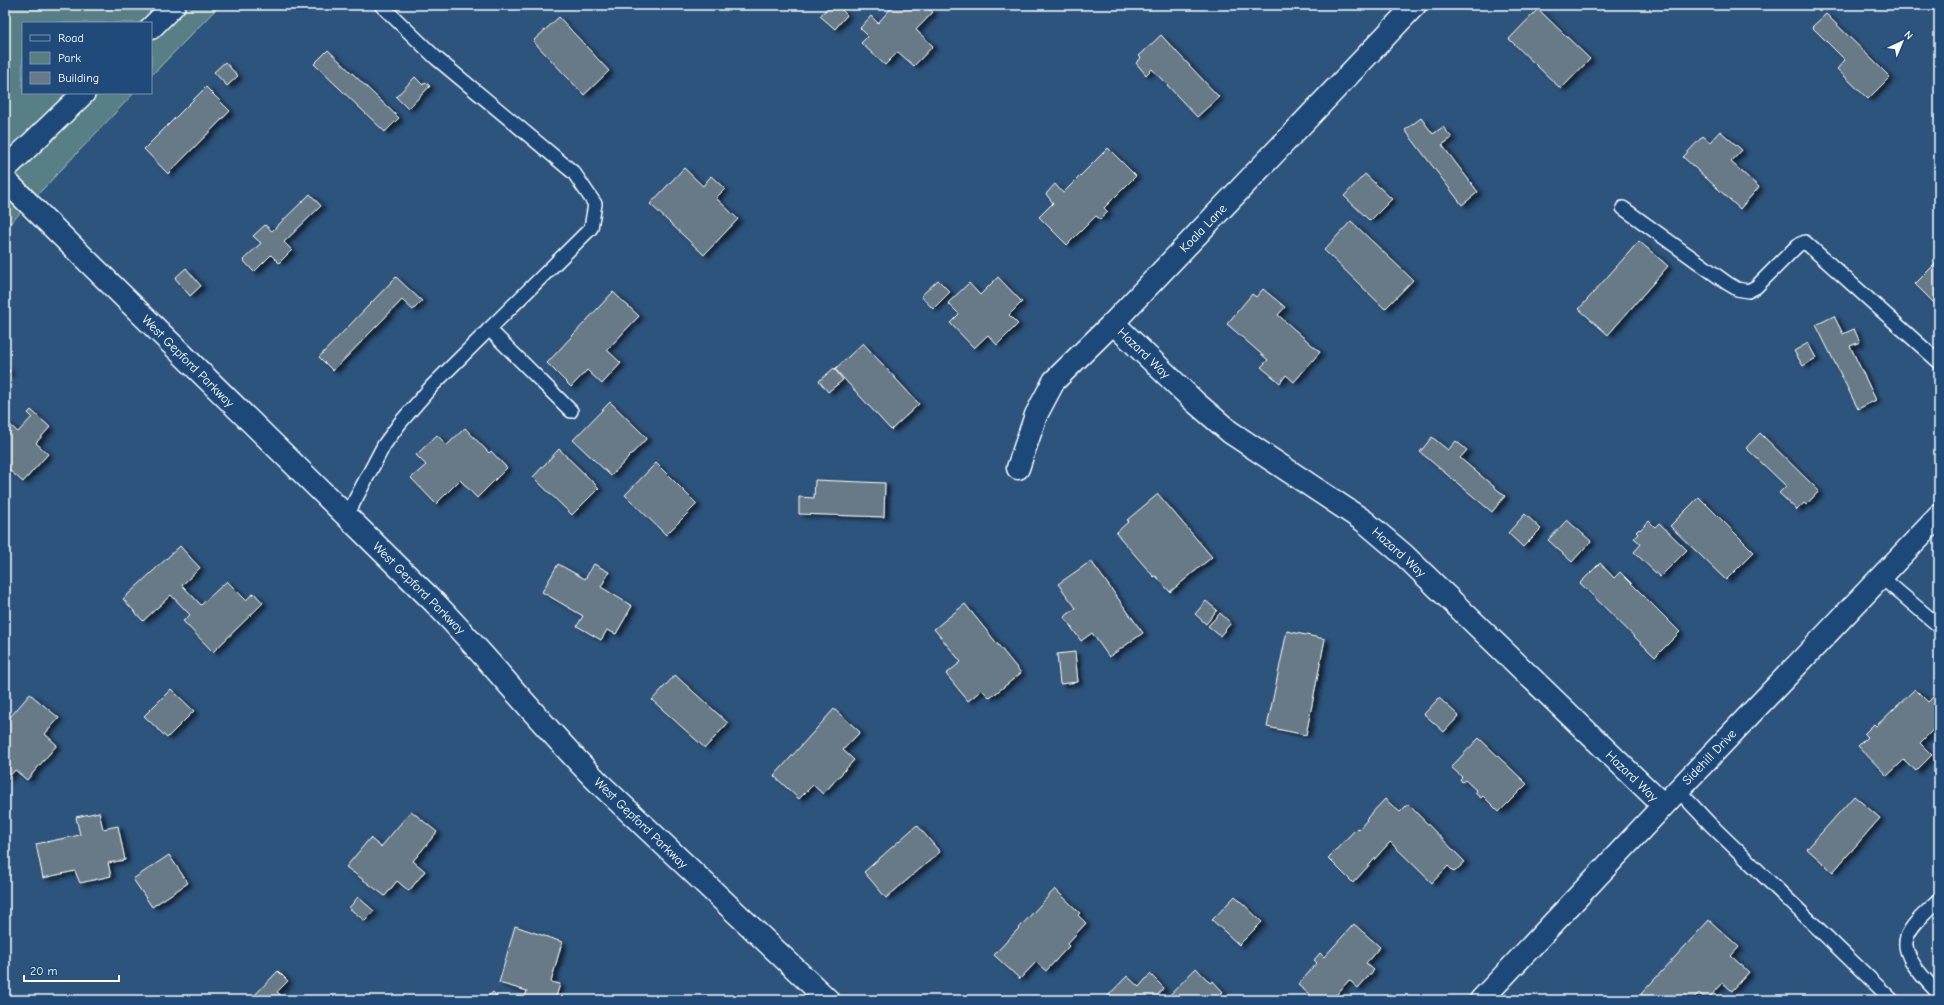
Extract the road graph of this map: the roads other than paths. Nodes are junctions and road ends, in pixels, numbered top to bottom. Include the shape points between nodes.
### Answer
1 (174, 5) edge
2 (381, 5) edge
3 (1415, 5) edge
4 (152, 27) edge
5 (83, 94) edge
6 (5, 169) edge
7 (5, 180) edge
8 (1623, 208) dead end
9 (1113, 323) junction
10 (489, 330) junction
11 (1939, 362) edge
12 (571, 411) dead end
13 (1018, 468) dead end
14 (1939, 516) edge
15 (346, 517) junction
16 (1881, 577) junction
17 (1939, 626) edge
18 (1670, 798) junction
19 (1939, 900) edge
20 (1939, 994) edge
21 (828, 1000) edge
22 (1481, 1000) edge
23 (1892, 1000) edge

1 - 4 street
2 - 10 lane via 436,58 574,173 595,204 591,228
3 - 9 street, Koala Lane
5 - 6 street
7 - 15 street, West Gepford Parkway
8 - 11 lane via 1727,283 1748,291 1756,287 1798,245 1805,242
9 - 13 street, Koala Lane via 1054,381 1036,415
9 - 18 street, Hazard Way via 1230,432 1353,513 1404,555
10 - 12 lane
10 - 15 lane via 432,386 400,423 384,446
14 - 16 street, Sidehill Drive
15 - 21 street, West Gepford Parkway via 466,635 527,707 600,784
16 - 17 lane
16 - 18 street, Sidehill Drive
18 - 22 street, Sidehill Drive
18 - 23 lane via 1710,824
19 - 20 lane via 1906,938 1906,951 1922,976

